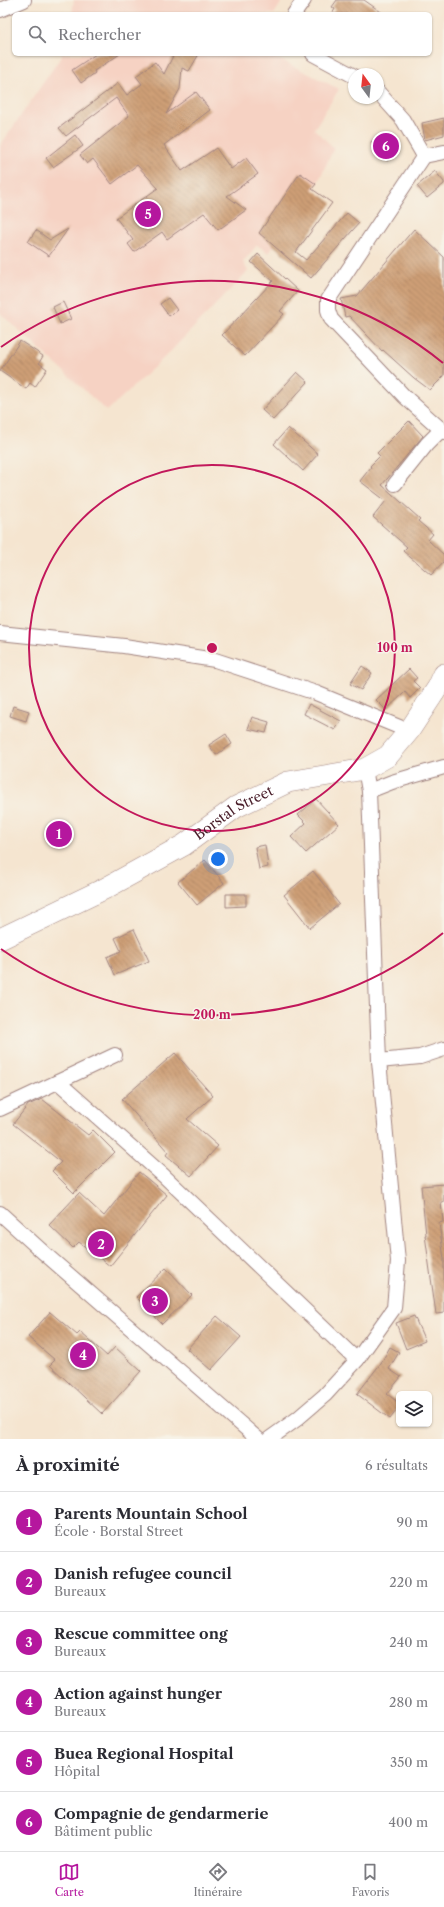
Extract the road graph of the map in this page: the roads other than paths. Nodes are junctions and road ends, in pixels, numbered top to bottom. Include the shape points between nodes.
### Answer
1 (24, 0) edge
2 (304, 0) edge
3 (0, 10) edge
4 (295, 12) edge
5 (317, 56) edge
6 (348, 72) edge
7 (384, 99) edge
8 (444, 152) edge
9 (424, 156) junction
10 (442, 431) edge
11 (395, 484) dead end
12 (0, 633) edge
13 (444, 674) edge
14 (409, 731) junction
15 (444, 767) edge
16 (365, 769) junction
17 (370, 791) junction
18 (0, 939) edge
19 (444, 1050) edge
20 (115, 1055) dead end
21 (379, 1061) junction
22 (58, 1082) junction
23 (0, 1109) edge
24 (0, 1213) edge
25 (356, 1360) junction
26 (258, 1439) edge
27 (269, 1439) edge

1 - 3 street
2 - 4 street
5 - 6 street
7 - 9 street via 403,120
8 - 9 street
9 - 10 street via 328,300 328,310 331,318 404,396
10 - 11 street via 427,444
12 - 14 street via 124,646 215,660 316,693
13 - 14 street, Borstal Street
14 - 16 street, Borstal Street via 388,756
15 - 17 street
16 - 17 street
16 - 18 street, Borstal Street via 288,782 236,807 178,849 106,888
17 - 21 street
19 - 21 street via 420,1057
20 - 22 street
21 - 25 street via 398,1261 394,1308
22 - 23 street
22 - 25 street via 164,1176
24 - 26 street
25 - 27 street via 325,1394

